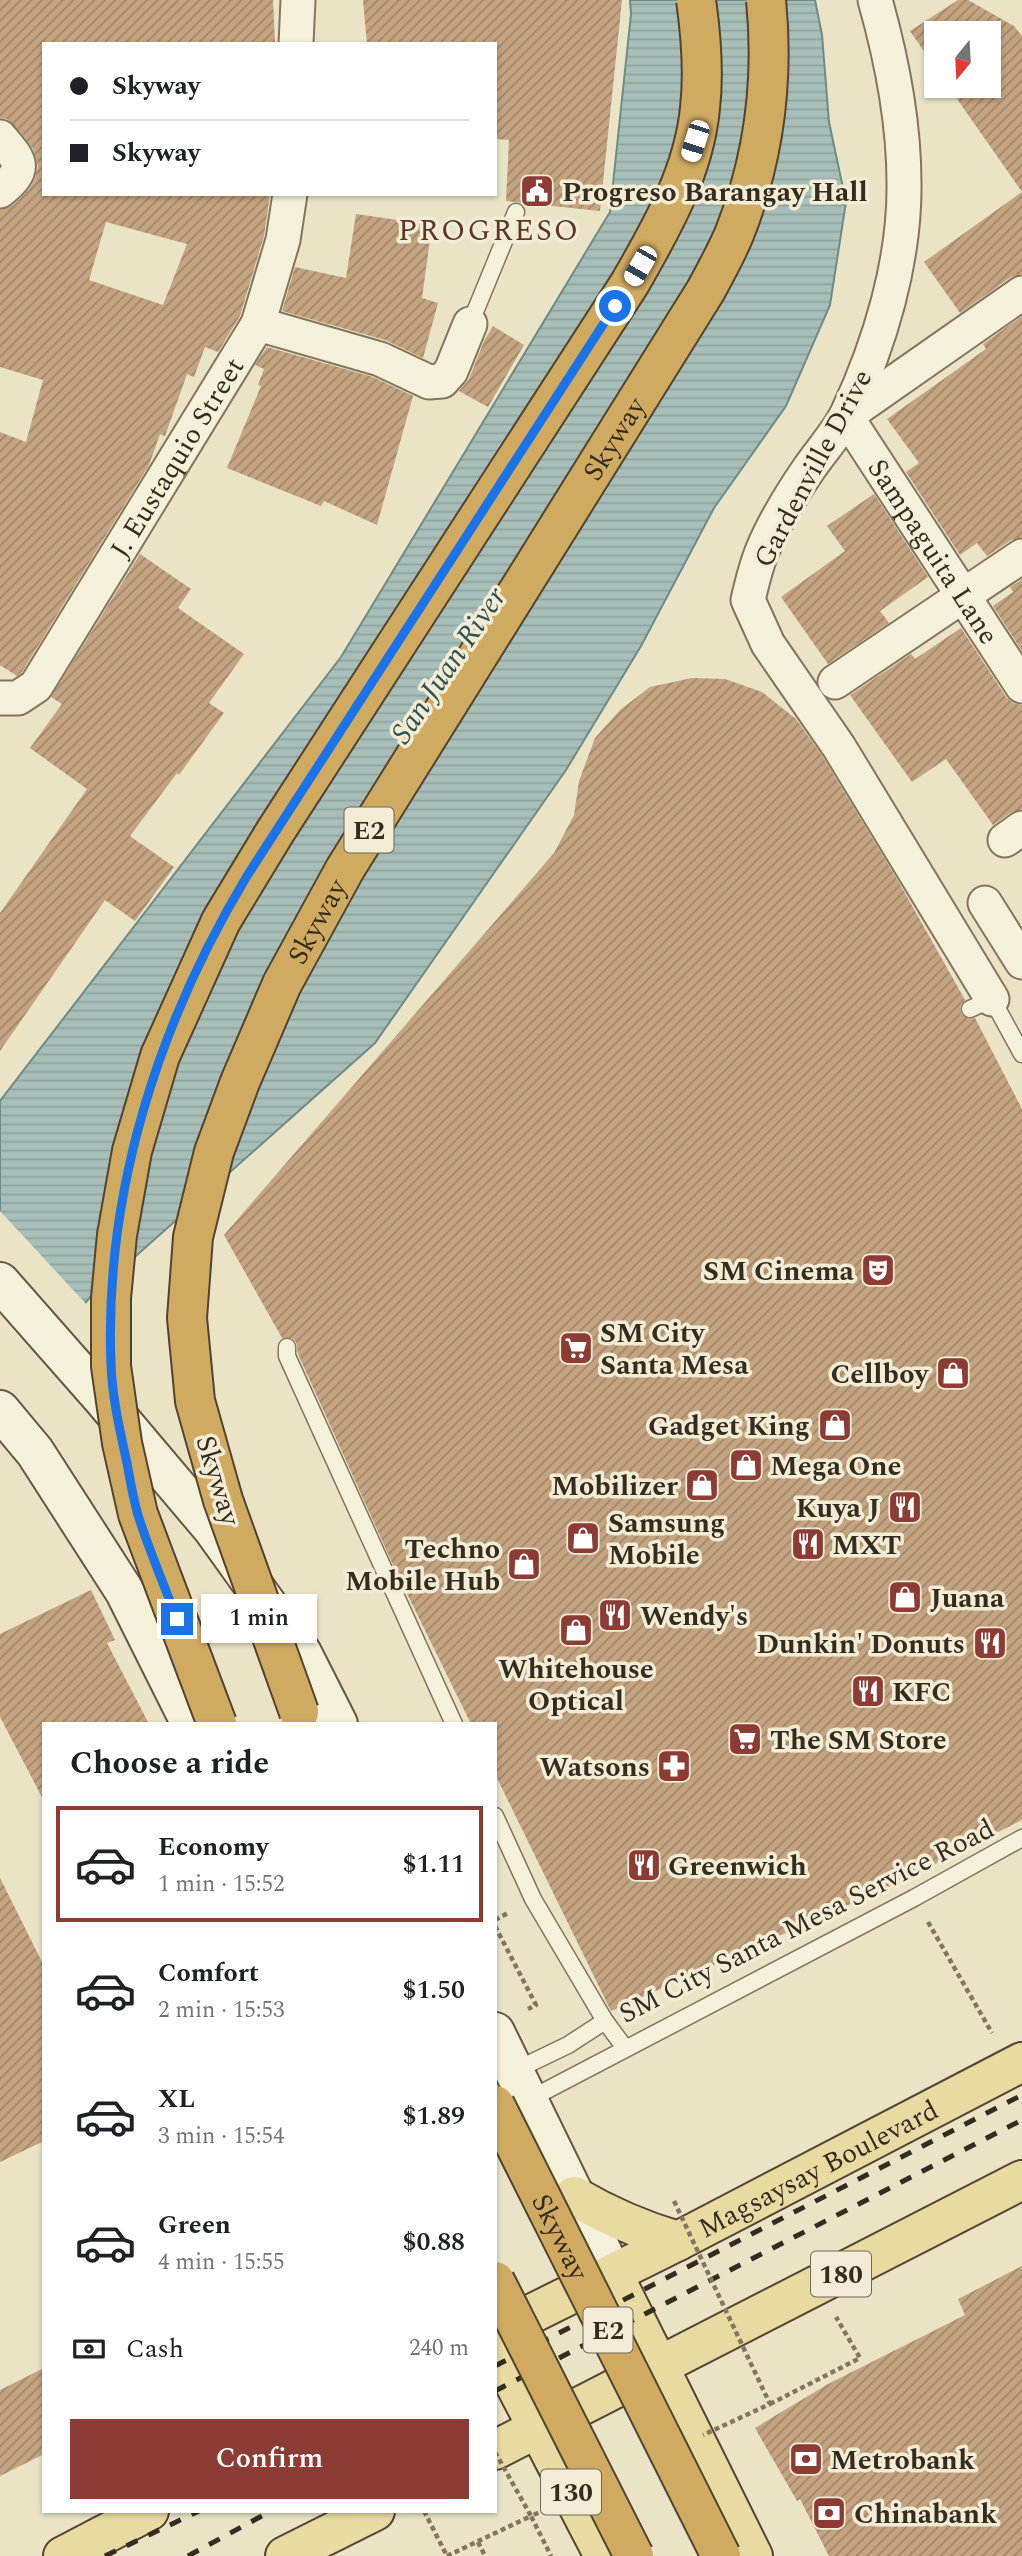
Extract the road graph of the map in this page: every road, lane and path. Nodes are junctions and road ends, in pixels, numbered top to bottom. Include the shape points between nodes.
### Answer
1 (298, 0) edge
2 (696, 0) edge
3 (766, 0) edge
4 (875, 0) edge
5 (296, 42) edge
6 (0, 138) edge
7 (0, 191) edge
8 (289, 196) edge
9 (516, 212) dead end
10 (1022, 293) edge
11 (258, 324) junction
12 (470, 324) joint
13 (846, 416) junction
14 (1022, 556) edge
15 (963, 596) junction
16 (835, 682) dead end
17 (1022, 686) edge
18 (9, 698) edge
19 (985, 903) dead end
20 (1022, 962) edge
21 (981, 1004) joint
22 (1022, 1054) edge
23 (0, 1282) edge
24 (287, 1347) dead end
25 (0, 1410) edge
26 (299, 1712) dead end
27 (190, 1722) edge
28 (216, 1722) edge
29 (337, 1722) edge
30 (453, 1722) edge
31 (497, 1820) edge
32 (1022, 1838) edge
33 (914, 1898) junction
34 (497, 1930) edge
35 (536, 2005) dead end
36 (976, 2006) dead end
37 (605, 2021) junction
38 (497, 2039) edge
39 (625, 2048) junction
40 (1022, 2062) edge
41 (513, 2092) edge
42 (1022, 2180) edge
43 (574, 2196) junction
44 (678, 2241) junction
45 (606, 2260) junction
46 (497, 2285) edge
47 (819, 2286) junction
48 (497, 2308) edge
49 (497, 2331) edge
50 (497, 2350) edge
51 (659, 2366) junction
52 (770, 2404) dead end
53 (538, 2429) junction
54 (497, 2450) edge
55 (145, 2513) edge
56 (371, 2513) edge
57 (425, 2513) edge
58 (478, 2542) junction
59 (63, 2556) edge
60 (285, 2556) edge
61 (447, 2556) edge
62 (485, 2556) edge
63 (551, 2556) edge
64 (604, 2556) edge
65 (634, 2556) edge
66 (721, 2556) edge
67 (753, 2556) edge

1 - 5 street
2 - 28 highway, bridge via 700,109 679,191 630,283 220,921 160,1056 132,1151 111,1298 111,1366 122,1443 138,1514
3 - 26 highway, Skyway / E2, bridge via 766,118 757,164 734,233 706,290 345,869 282,984 214,1152 193,1237 187,1318 195,1401 223,1500
4 - 13 street, Gardenville Drive via 890,53 901,125 901,231 892,283 870,358
6 - 7 street via 18,158 19,170
8 - 11 street, J. Eustaquio Street via 283,240
9 - 12 lane
10 - 13 street
11 - 12 street via 380,359 429,382 442,381 451,371
11 - 18 street, J. Eustaquio Street via 36,685
13 - 15 street, Sampaguita Lane
13 - 21 street, Gardenville Drive via 763,549 747,600 768,644 839,747
14 - 15 street
15 - 16 street
15 - 17 street, Sampaguita Lane
19 - 20 street
21 - 22 lane
23 - 29 main road via 212,1528 302,1653
24 - 30 lane via 287,1356
25 - 27 main road via 35,1452 125,1592
31 - 37 lane, SM City Santa Mesa Service Road via 533,1899
32 - 33 lane, SM City Santa Mesa Service Road
33 - 36 path
33 - 39 lane, SM City Santa Mesa Service Road
34 - 35 path
37 - 39 lane, SM City Santa Mesa Service Road
37 - 41 lane via 568,2045
38 - 41 main road
39 - 41 lane
40 - 44 main road, Magsaysay Boulevard
41 - 43 main road
41 - 66 highway, Skyway / E2, bridge
42 - 47 main road, 180
43 - 44 main road via 607,2216
43 - 45 main road
44 - 45 main road, Magsaysay Boulevard
45 - 48 main road via 525,2304
45 - 49 main road, Magsaysay Boulevard
45 - 51 main road
46 - 65 highway, bridge
47 - 51 main road, 180
47 - 52 path, bridge via 860,2358
50 - 53 main road, 130
51 - 53 main road, 180
51 - 67 main road
53 - 54 main road, 180
53 - 64 main road, 130
55 - 59 main road
56 - 60 main road
57 - 61 path
58 - 61 path
58 - 62 path
58 - 63 path via 531,2516

